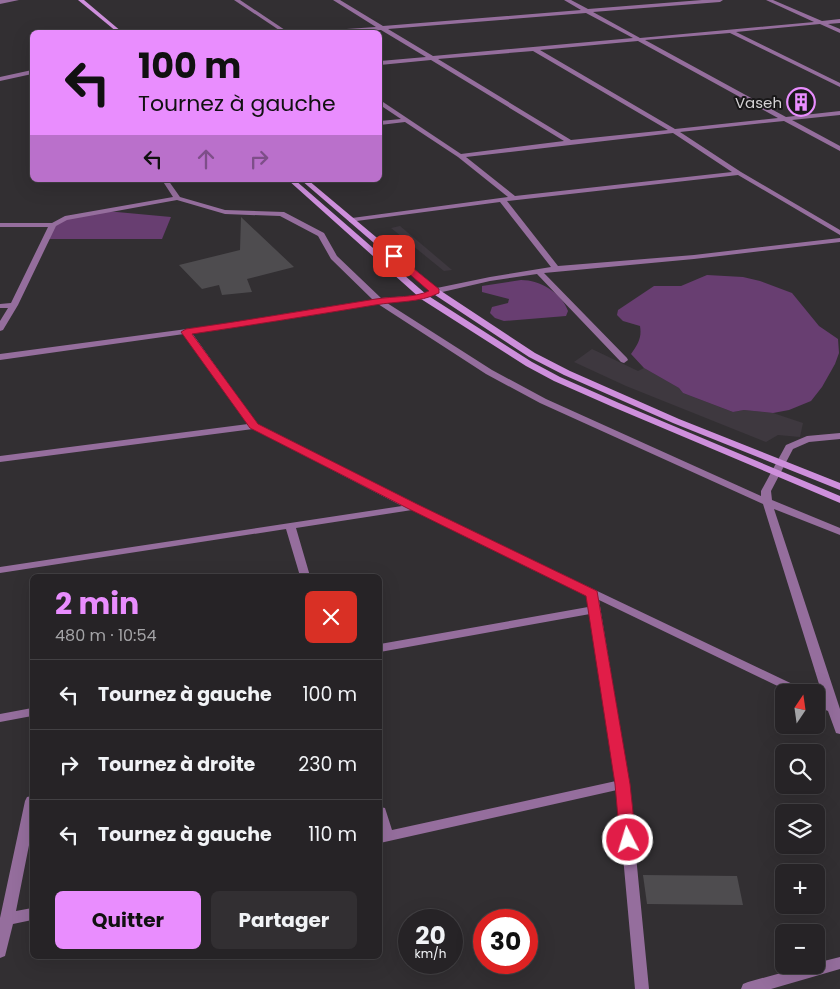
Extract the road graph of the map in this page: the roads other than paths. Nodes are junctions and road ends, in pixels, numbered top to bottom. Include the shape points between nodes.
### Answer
1 (16, 0) edge
2 (81, 0) edge
3 (90, 0) edge
4 (237, 0) edge
5 (353, 0) edge
6 (567, 0) edge
7 (720, 0) edge
8 (769, 0) edge
9 (337, 1) edge
10 (0, 2) edge
11 (588, 11) junction
12 (840, 21) edge
13 (821, 23) junction
14 (383, 28) junction
15 (118, 30) edge
16 (126, 30) edge
17 (282, 30) edge
18 (358, 30) edge
19 (731, 31) junction
20 (840, 31) edge
21 (636, 40) junction
22 (534, 49) junction
23 (433, 59) junction
24 (382, 64) edge
25 (30, 72) edge
26 (0, 78) edge
27 (840, 85) edge
28 (382, 103) edge
29 (840, 113) edge
30 (783, 119) junction
31 (406, 120) junction
32 (382, 123) edge
33 (673, 130) junction
34 (570, 142) junction
35 (840, 149) edge
36 (460, 156) junction
37 (739, 173) junction
38 (166, 182) edge
39 (293, 182) edge
40 (306, 182) edge
41 (177, 198) junction
42 (514, 198) junction
43 (502, 200) junction
44 (352, 220) junction
45 (0, 225) edge
46 (53, 225) junction
47 (840, 233) edge
48 (840, 240) edge
49 (556, 269) junction
50 (538, 271) junction
51 (436, 291) junction
52 (424, 297) junction
53 (378, 301) junction
54 (14, 305) junction
55 (0, 306) edge
56 (0, 328) edge
57 (186, 332) junction
58 (0, 357) edge
59 (624, 360) dead end
60 (254, 426) junction
61 (840, 436) edge
62 (0, 459) edge
63 (778, 468) junction
64 (840, 487) edge
65 (840, 500) edge
66 (767, 502) junction
67 (413, 507) junction
68 (290, 525) junction
69 (840, 532) edge
70 (0, 570) edge
71 (304, 574) edge
72 (592, 594) junction
73 (595, 609) junction
74 (382, 648) edge
75 (782, 684) edge
76 (825, 705) edge
77 (834, 709) junction
78 (30, 712) edge
79 (0, 718) edge
80 (840, 730) edge
81 (623, 784) junction
82 (30, 811) edge
83 (382, 825) edge
84 (384, 838) edge
85 (30, 914) edge
86 (8, 919) junction
87 (0, 952) edge
88 (840, 963) edge
89 (642, 989) edge
90 (748, 989) edge

1 - 10 street
2 - 15 street
3 - 16 street
4 - 17 street
5 - 9 street
6 - 11 street
7 - 11 street
8 - 13 street
9 - 14 street
11 - 14 street
11 - 21 street
12 - 13 street
13 - 19 street
13 - 20 street
14 - 18 street
14 - 23 street
19 - 21 street
19 - 27 street
21 - 22 street
21 - 30 street
22 - 23 street
22 - 33 street
23 - 24 street
23 - 34 street
25 - 26 street
28 - 31 street
29 - 30 street
30 - 33 street
30 - 35 street
31 - 32 street
31 - 36 street
33 - 34 street
33 - 37 street
34 - 36 street
36 - 42 street
37 - 42 street
37 - 47 street
38 - 41 street
39 - 52 street
40 - 44 street
41 - 46 street via 65,218
41 - 53 street via 225,212 281,214 320,235 334,257
42 - 43 street
43 - 44 street
43 - 49 street
44 - 51 street
45 - 46 street
46 - 54 street
48 - 49 street
49 - 50 street
50 - 51 street
50 - 59 street
51 - 52 street
51 - 63 street via 511,342 567,373
52 - 53 street
52 - 63 street via 557,379
53 - 57 street
53 - 66 street via 489,372 535,397
54 - 55 street
54 - 56 street
57 - 58 street
57 - 60 street
60 - 62 street
60 - 67 street
61 - 63 street via 807,439 788,447
63 - 64 street
63 - 65 street
63 - 66 street via 766,491
66 - 69 street
66 - 77 street
67 - 68 street
67 - 72 street
68 - 70 street
68 - 71 street
72 - 73 street
72 - 75 street
73 - 74 street
73 - 81 street
76 - 77 street
77 - 80 street
78 - 79 street
81 - 84 street
81 - 89 street
82 - 86 street
83 - 84 street
85 - 86 street
86 - 87 street
88 - 90 street

